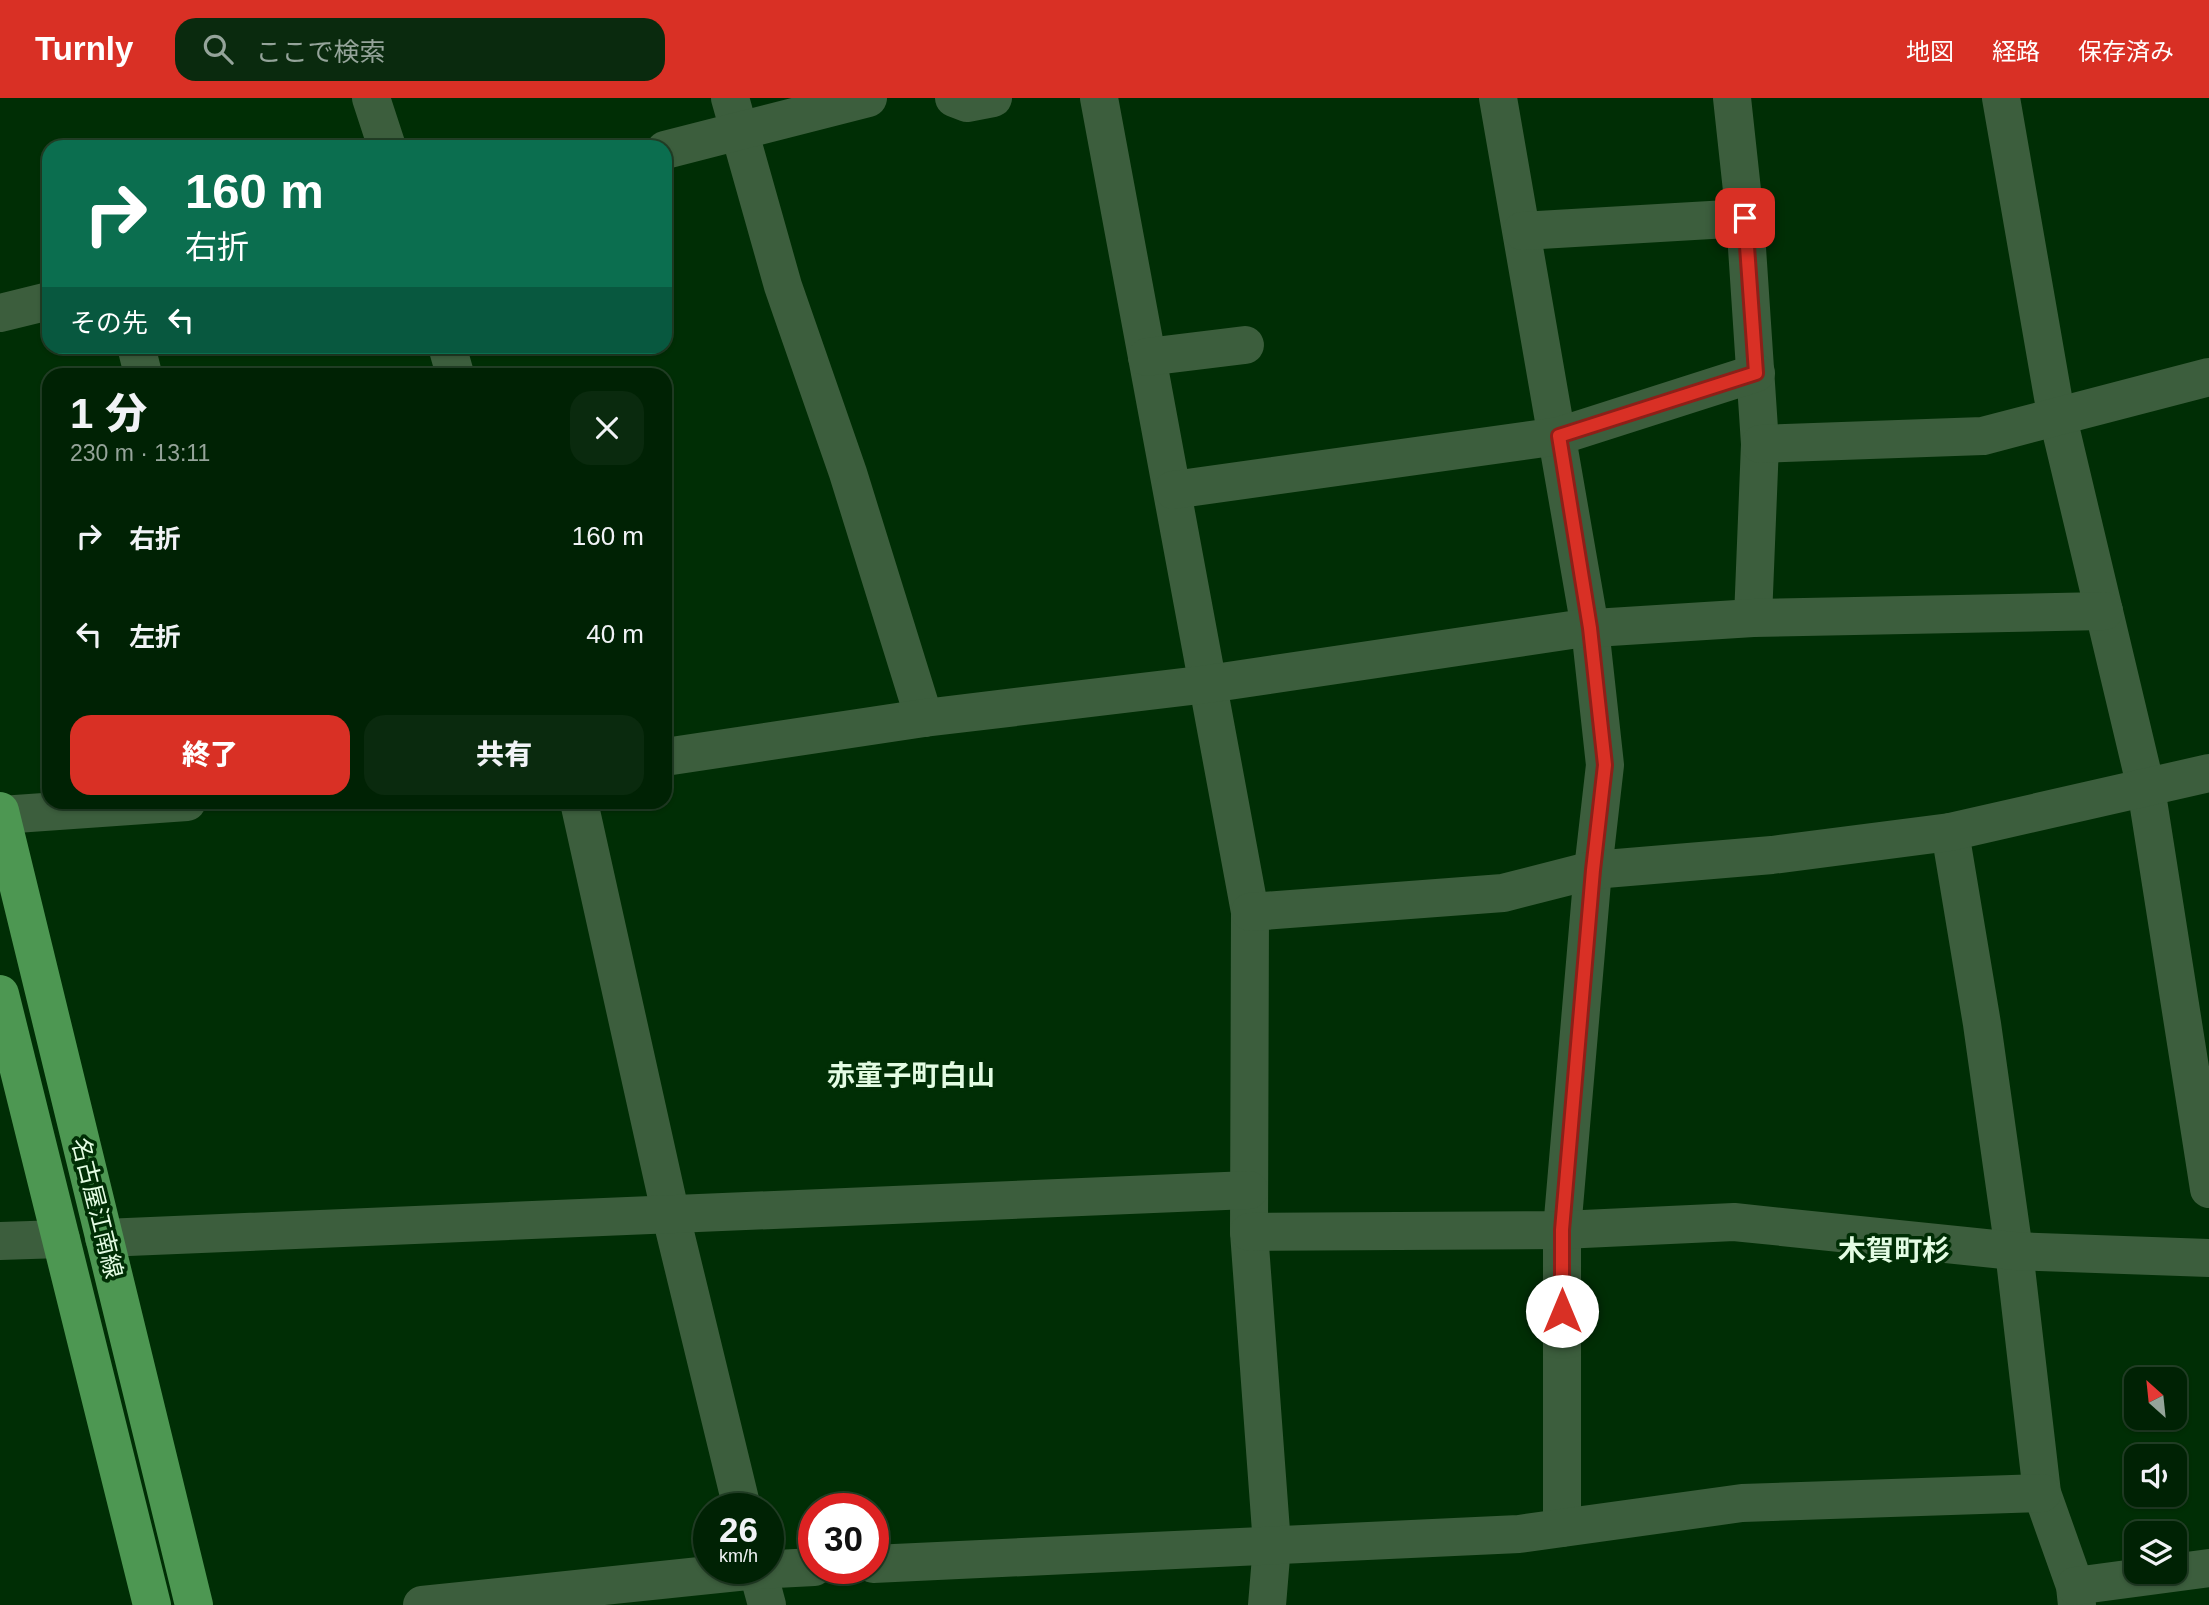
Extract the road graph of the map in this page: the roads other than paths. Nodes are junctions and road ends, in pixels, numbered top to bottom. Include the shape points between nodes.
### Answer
1 (371, 98) edge
2 (868, 98) edge
3 (954, 98) edge
4 (993, 98) edge
5 (1099, 98) edge
6 (1498, 98) edge
7 (1732, 98) edge
8 (2001, 98) edge
9 (735, 114) edge
10 (385, 140) edge
11 (672, 146) edge
12 (1745, 218) junction
13 (1522, 231) junction
14 (42, 303) edge
15 (0, 313) edge
16 (1245, 345) dead end
17 (1147, 357) junction
18 (1756, 373) junction
19 (2209, 377) edge
20 (2058, 417) junction
21 (1559, 436) junction
22 (1760, 444) junction
23 (1173, 490) junction
24 (2104, 611) junction
25 (1753, 618) junction
26 (1590, 628) junction
27 (1208, 684) junction
28 (924, 718) junction
29 (672, 756) edge
30 (2209, 773) edge
31 (2146, 788) junction
32 (68, 809) edge
33 (581, 809) edge
34 (0, 813) edge
35 (1950, 832) junction
36 (1593, 870) junction
37 (1250, 912) junction
38 (0, 994) edge
39 (2209, 1189) edge
40 (1249, 1190) junction
41 (671, 1216) junction
42 (1562, 1230) junction
43 (1249, 1232) junction
44 (104, 1238) junction
45 (61, 1239) junction
46 (0, 1241) edge
47 (2014, 1251) junction
48 (2209, 1258) edge
49 (739, 1493) edge
50 (2042, 1493) junction
51 (1562, 1528) junction
52 (1272, 1545) junction
53 (889, 1563) edge
54 (2209, 1568) edge
55 (718, 1584) edge
56 (2076, 1595) edge
57 (152, 1605) edge
58 (194, 1605) edge
59 (422, 1605) edge
60 (1267, 1605) edge

1 - 10 street
2 - 9 street
3 - 4 street via 967,103
5 - 17 street
6 - 13 street
7 - 12 street
8 - 20 street
9 - 11 street
9 - 28 street via 783,286 848,472
12 - 13 street
12 - 18 street
13 - 21 street
14 - 15 street
16 - 17 street
17 - 23 street
18 - 21 street
18 - 22 street
19 - 20 street
20 - 22 street via 1983,436
20 - 24 street
21 - 23 street
21 - 26 street
22 - 25 street
23 - 27 street
24 - 25 street
24 - 31 street
25 - 26 street
26 - 27 street
26 - 36 street via 1605,765
27 - 28 street
27 - 37 street
28 - 29 street
30 - 31 street
31 - 35 street
31 - 39 street
32 - 34 street
33 - 41 street
34 - 44 main road, 名古屋江南線
35 - 36 street via 1772,855
35 - 47 street
36 - 37 street via 1503,893
36 - 42 street
37 - 40 street
38 - 45 main road, 名古屋江南線
40 - 41 street
40 - 43 street
41 - 44 street
41 - 49 street
42 - 43 street
42 - 47 street via 1734,1222
42 - 51 street
43 - 52 street
44 - 58 main road, 名古屋江南線
45 - 46 street
45 - 57 main road, 名古屋江南線
47 - 48 street
47 - 50 street
50 - 51 street via 1742,1503
50 - 56 street
51 - 52 street
52 - 53 street
52 - 60 street
54 - 56 street
55 - 59 street

